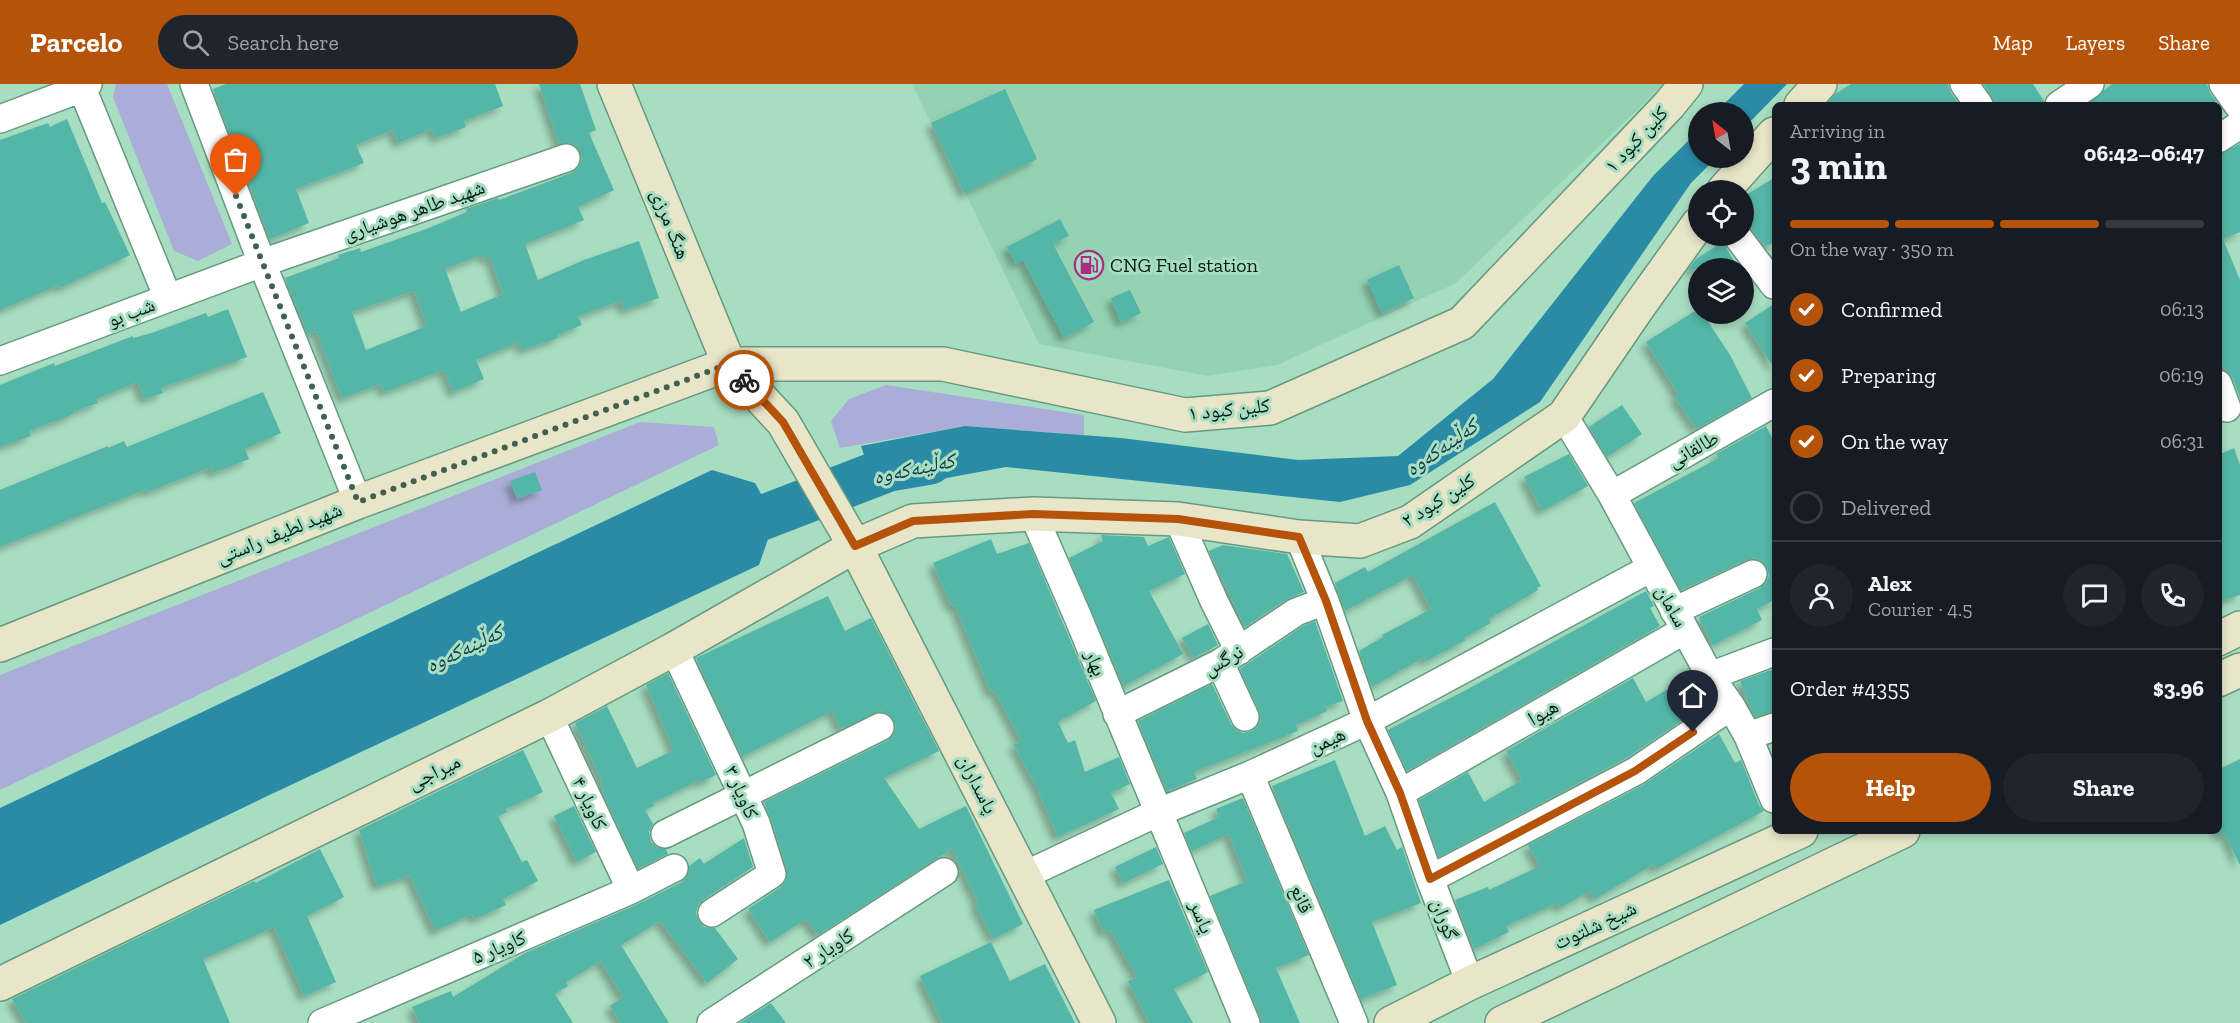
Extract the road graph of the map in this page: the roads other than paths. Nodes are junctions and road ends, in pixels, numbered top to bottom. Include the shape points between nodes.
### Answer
1 (194, 84) edge
2 (614, 84) edge
3 (1686, 84) edge
4 (1820, 84) edge
5 (1964, 84) edge
6 (2090, 84) edge
7 (2223, 84) edge
8 (85, 86) edge
9 (1804, 102) edge
10 (1977, 102) edge
11 (2063, 102) edge
12 (2240, 108) edge
13 (0, 119) edge
14 (2240, 125) edge
15 (1772, 136) edge
16 (2222, 136) edge
17 (566, 158) dead end
18 (1733, 180) edge
19 (1688, 238) edge
20 (1747, 246) edge
21 (262, 263) junction
22 (1770, 270) edge
23 (168, 298) junction
24 (0, 361) edge
25 (729, 364) junction
26 (1772, 406) edge
27 (1564, 416) junction
28 (1612, 495) junction
29 (358, 502) junction
30 (1033, 514) junction
31 (1178, 519) junction
32 (1299, 537) junction
33 (855, 546) junction
34 (1651, 568) junction
35 (1753, 574) dead end
36 (1326, 601) junction
37 (1680, 621) junction
38 (2240, 628) edge
39 (2222, 637) edge
40 (0, 645) edge
41 (674, 649) junction
42 (1772, 653) edge
43 (1230, 657) junction
44 (2240, 670) edge
45 (1710, 676) junction
46 (2222, 678) edge
47 (1731, 706) junction
48 (1117, 714) junction
49 (549, 716) junction
50 (1245, 717) dead end
51 (1367, 721) junction
52 (880, 727) dead end
53 (1772, 728) edge
54 (1748, 736) junction
55 (1250, 775) junction
56 (1400, 793) junction
57 (743, 794) junction
58 (1772, 794) edge
59 (1159, 812) junction
60 (665, 834) dead end
61 (1791, 834) edge
62 (1897, 834) edge
63 (674, 868) dead end
64 (944, 872) dead end
65 (1025, 875) junction
66 (1430, 879) junction
67 (631, 890) junction
68 (712, 913) dead end
69 (2, 983) edge
70 (1470, 983) junction
71 (322, 1023) edge
72 (711, 1023) edge
73 (1099, 1023) edge
74 (1245, 1023) edge
75 (1354, 1023) edge
76 (1391, 1023) edge
77 (1502, 1023) edge

1 - 21 street
2 - 25 street, هنگ مرزی
3 - 25 street, کلین کبود ۱ via 1462,323 1270,408 1185,415 943,364
4 - 9 street
5 - 10 street
6 - 11 street
7 - 12 street
8 - 13 street
8 - 23 street
14 - 16 street
15 - 18 street
17 - 21 street, شهید طاهر هوشیاری
19 - 27 street, کلین کبود ۲
20 - 22 street
21 - 23 street, شب بو
21 - 29 street
23 - 24 street, شب بو
25 - 29 street, شهید لطیف راستی
25 - 33 street, پاسداران via 783,422
26 - 28 street, طالقانی
27 - 28 street, سامان
27 - 32 street, کلین کبود ۲ via 1410,522 1360,541
28 - 34 street, سامان
29 - 40 street, شهید لطیف راستی
30 - 31 street, کلین کبود ۲
30 - 33 street, کلین کبود ۲ via 913,521
30 - 48 street, بهار
31 - 32 street, کلین کبود ۲
31 - 43 street via 1214,601
32 - 36 street, گوران
33 - 41 street, میراجی
33 - 65 street, پاسداران
34 - 37 street, سامان
34 - 51 street, هیمن
35 - 37 street, هیوا
36 - 43 street, نرگس via 1296,612
36 - 51 street, گوران
37 - 45 street, سامان
37 - 56 street, هیوا
38 - 39 street
41 - 49 street, میراجی
41 - 57 street, کاویار ۳
42 - 45 street
43 - 48 street, نرگس
43 - 50 street
44 - 46 street
45 - 47 street, سامان
47 - 54 street, سامان
47 - 66 street via 1635,771
48 - 59 street, بهار
49 - 67 street, کاویار ۴
49 - 69 street, میراجی
51 - 55 street, هیمن
51 - 56 street, گوران
52 - 57 street
53 - 54 street
54 - 58 street, سامان
55 - 59 street, هیمن
55 - 75 street, قانع
56 - 66 street, گوران
57 - 60 street
57 - 68 street, کاویار ۳ via 772,874
59 - 65 street, هیمن
59 - 74 street, یاسر
61 - 70 street, شیخ شلتوت
62 - 77 street
63 - 67 street, کاویار ۵
64 - 72 street, کاویار ۲
65 - 73 street, پاسداران
66 - 70 street, گوران
67 - 71 street, کاویار ۵
70 - 76 street, شیخ شلتوت

